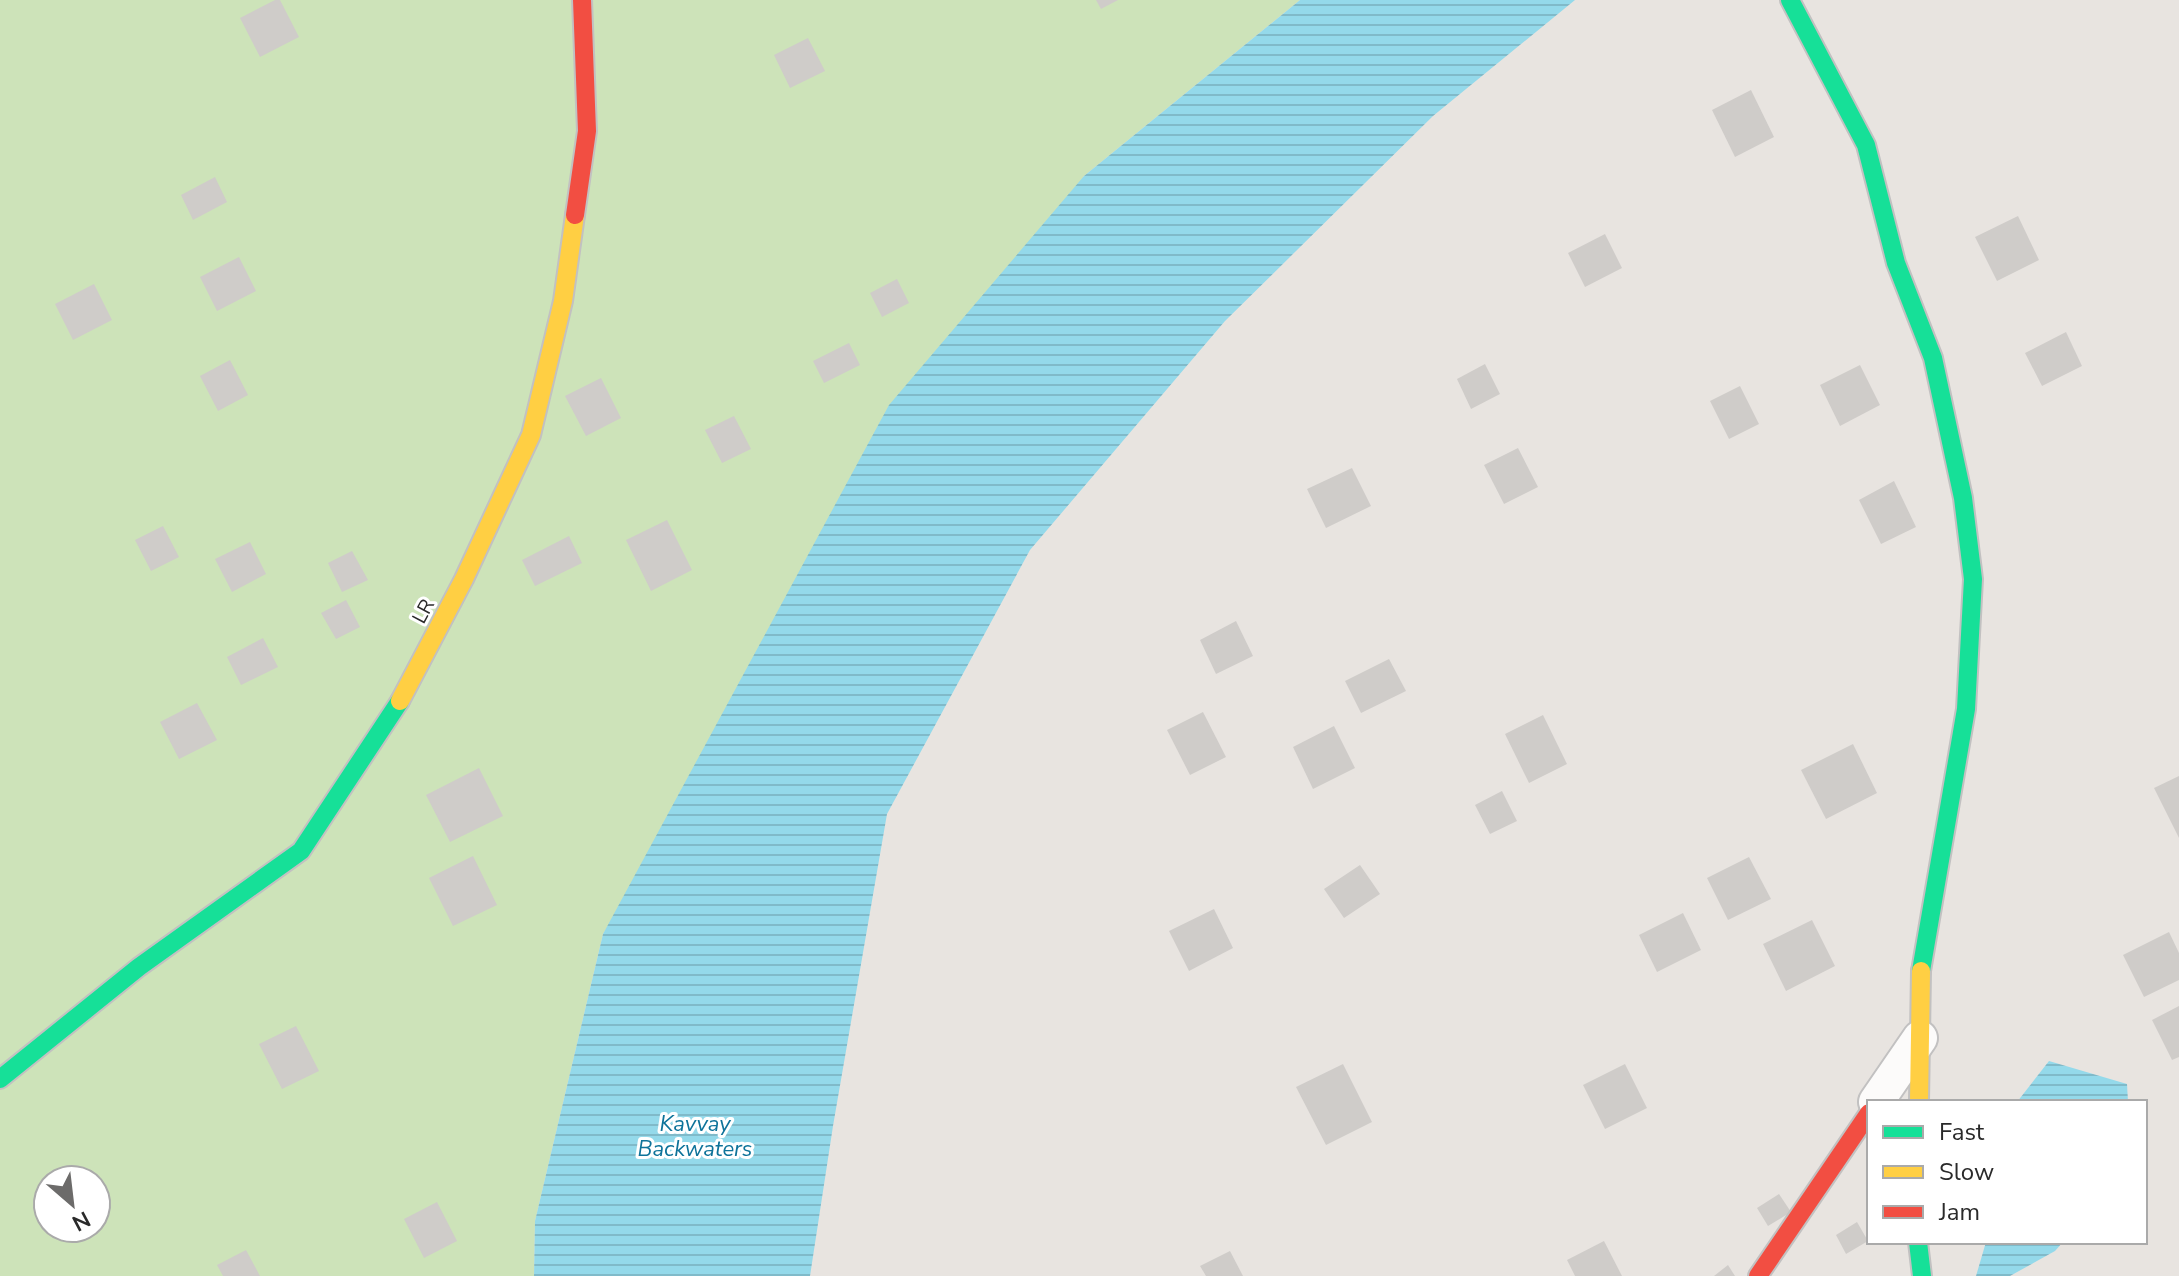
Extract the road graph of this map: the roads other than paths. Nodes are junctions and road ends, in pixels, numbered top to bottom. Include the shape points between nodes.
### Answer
1 (582, 0) edge
2 (1790, 0) edge
3 (1920, 1038) junction
4 (0, 1079) edge
5 (1877, 1100) edge
6 (1919, 1100) edge
7 (1867, 1116) edge
8 (1918, 1244) edge
9 (1758, 1276) edge
10 (1922, 1276) edge

1 - 4 street, LR via 587,131 563,301 531,435 401,700 301,851 139,967
2 - 3 street via 1866,145 1896,263 1933,358 1970,552 1966,709 1921,964
3 - 5 street
3 - 6 street
7 - 9 street
8 - 10 street

